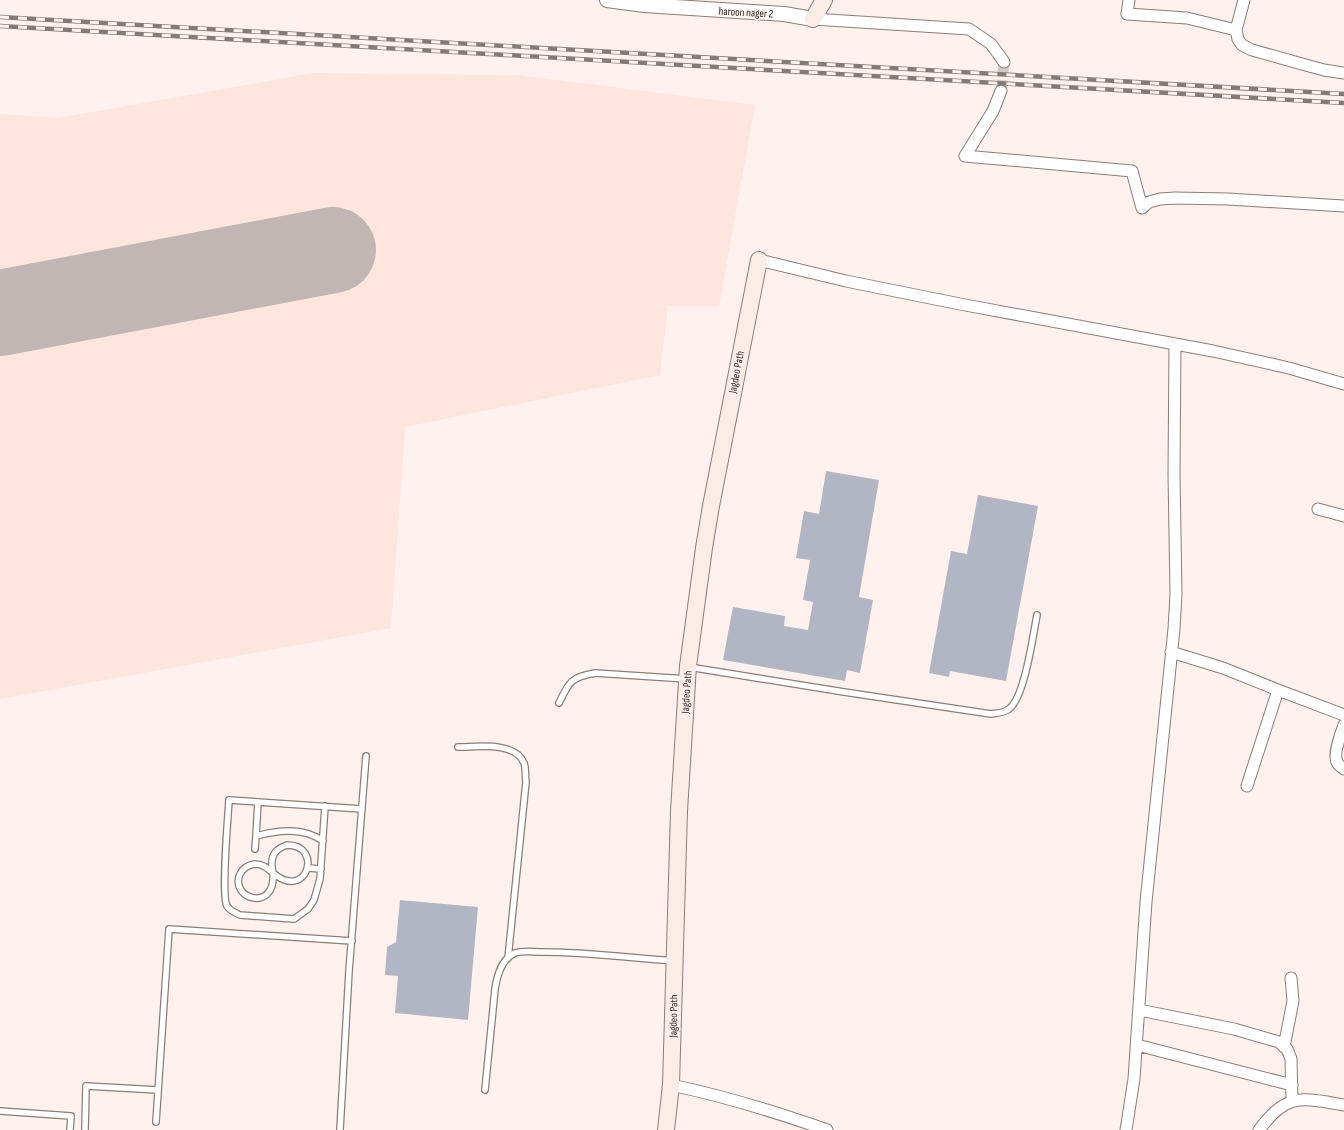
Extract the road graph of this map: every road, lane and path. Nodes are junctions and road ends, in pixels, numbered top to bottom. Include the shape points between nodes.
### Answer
1 (607, 0) edge
2 (824, 0) edge
3 (1129, 0) edge
4 (1244, 0) edge
5 (813, 19) junction
6 (1236, 30) junction
7 (1004, 62) tunnel mouth
8 (1344, 73) edge
9 (1001, 91) tunnel mouth
10 (1344, 206) edge
11 (759, 260) joint
12 (1176, 344) junction
13 (1344, 384) edge
14 (1318, 509) dead end
15 (1344, 516) edge
16 (1037, 615) dead end
17 (1171, 652) junction
18 (687, 673) junction
19 (1278, 690) junction
20 (559, 703) dead end
21 (1344, 715) edge
22 (1344, 725) edge
23 (458, 747) dead end
24 (366, 756) dead end
25 (1344, 769) edge
26 (1247, 786) dead end
27 (258, 802) junction
28 (325, 806) junction
29 (362, 809) junction
30 (256, 836) junction
31 (323, 841) junction
32 (255, 849) dead end
33 (308, 868) junction
34 (321, 869) junction
35 (273, 873) junction
36 (352, 941) junction
37 (508, 958) junction
38 (674, 961) junction
39 (1291, 978) dead end
40 (1139, 1010) junction
41 (1137, 1045) junction
42 (1284, 1047) junction
43 (670, 1085) junction
44 (1292, 1085) junction
45 (158, 1090) junction
46 (485, 1090) dead end
47 (1292, 1101) junction
48 (1344, 1105) edge
49 (0, 1111) edge
50 (156, 1122) dead end
51 (70, 1130) edge
52 (85, 1130) edge
53 (340, 1130) edge
54 (666, 1130) edge
55 (827, 1130) edge
56 (1126, 1130) edge
57 (1259, 1130) edge

1 - 5 street, haroon nager 2 via 644,6 784,14
2 - 5 main road
3 - 6 street via 1127,14 1187,18
4 - 6 street
5 - 7 street via 969,29 991,44
6 - 8 street via 1242,44 1252,50
9 - 10 street via 993,111 965,156 1132,171 1142,208 1149,202 1176,198
11 - 12 street via 960,304
11 - 18 main road, Jagdeo Path via 702,555
12 - 13 street via 1289,368
12 - 17 street via 1176,594
14 - 15 street
16 - 18 lane via 1020,691 1010,708 991,714 844,692
17 - 19 street via 1223,668
17 - 40 street via 1146,902
18 - 20 lane via 582,675 567,687
18 - 38 main road, Jagdeo Path via 680,772
19 - 21 street
19 - 26 street
22 - 25 street via 1336,759
23 - 37 lane via 508,748 518,754 525,764 526,782
24 - 29 lane
27 - 28 lane
27 - 30 lane
27 - 34 lane via 229,800 224,891 227,906 240,915 294,919 308,909 314,900
28 - 29 lane
28 - 31 lane
29 - 36 lane
30 - 31 lane via 299,831 315,835
30 - 32 lane
31 - 34 lane
33 - 34 lane
33 - 35 lane via 301,878 290,882
33 - 35 lane via 303,851 299,847 287,845 281,847 273,856
35 - 35 lane via 260,864 249,865 239,877 240,889 243,894 254,899 265,896 272,887
36 - 45 lane via 169,929
36 - 53 lane
37 - 38 lane via 515,953 552,952
37 - 46 lane via 502,965 495,989
38 - 43 main road, Jagdeo Path
39 - 42 street via 1293,1000
40 - 41 street
40 - 42 street via 1234,1029 1279,1042
41 - 44 street
41 - 56 street
42 - 44 street via 1291,1059
43 - 54 main road, Jagdeo Path
43 - 55 street via 758,1107
44 - 47 street
45 - 50 lane
45 - 52 lane via 86,1086
47 - 48 street via 1307,1099
47 - 57 street via 1280,1107
49 - 51 lane via 71,1116

